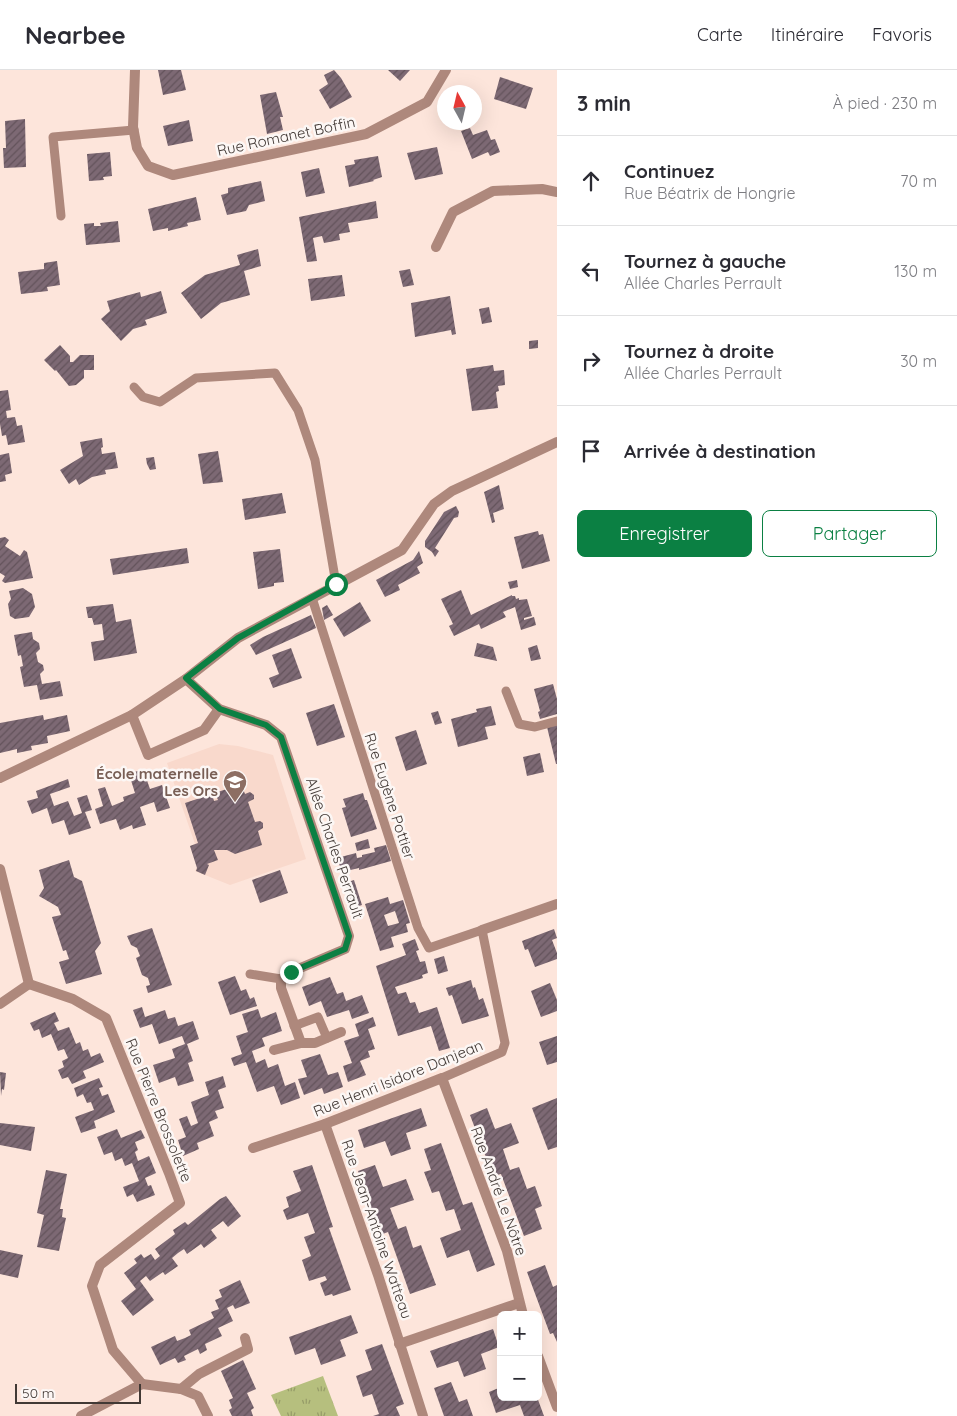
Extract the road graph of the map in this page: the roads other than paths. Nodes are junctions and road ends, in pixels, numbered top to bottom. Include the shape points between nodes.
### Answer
1 (135, 70) edge
2 (446, 70) edge
3 (134, 130) junction
4 (557, 192) edge
5 (61, 216) dead end
6 (436, 247) dead end
7 (134, 387) dead end
8 (557, 442) edge
9 (336, 584) junction
10 (312, 598) junction
11 (186, 678) junction
12 (506, 691) dead end
13 (220, 709) junction
14 (132, 715) junction
15 (557, 721) edge
16 (0, 778) edge
17 (0, 869) edge
18 (557, 904) edge
19 (482, 930) junction
20 (250, 974) dead end
21 (281, 979) junction
22 (29, 984) junction
23 (0, 1004) edge
24 (294, 1026) junction
25 (342, 1032) dead end
26 (326, 1038) junction
27 (301, 1043) junction
28 (274, 1050) dead end
29 (442, 1078) junction
30 (325, 1124) junction
31 (253, 1148) dead end
32 (519, 1303) junction
33 (522, 1311) edge
34 (245, 1338) dead end
35 (399, 1344) junction
36 (542, 1367) edge
37 (142, 1384) junction
38 (181, 1389) junction
39 (557, 1407) edge
40 (80, 1416) edge
41 (208, 1416) edge
42 (423, 1416) edge

1 - 3 street, Rue Romanet Boffin
2 - 3 street, Rue Romanet Boffin via 427,102 366,134 173,175 148,166 137,148
3 - 5 lane via 53,137
4 - 6 street via 542,189 492,191 453,212
7 - 9 lane via 143,397 160,402 196,378 275,373 298,410 315,460
8 - 9 street via 452,491 434,504 402,550
9 - 10 street
10 - 11 street via 238,638
10 - 19 lane, Rue Eugène Pottier via 418,928 430,948
11 - 13 street, Allée Charles Perrault
11 - 14 street
12 - 15 lane via 519,724 535,727
13 - 14 street via 204,730 148,755
13 - 21 street, Allée Charles Perrault via 266,725 281,737 349,936 345,949
14 - 16 street
17 - 22 street
18 - 19 street
19 - 29 lane, Rue Henri Isidore Danjean via 505,1043 502,1052
20 - 21 lane
21 - 24 street
22 - 23 street
22 - 37 street, Rue Pierre Brossolette via 73,1000 106,1018 170,1172 180,1204 100,1265 92,1286 113,1350
24 - 26 lane via 318,1017
24 - 27 street
25 - 26 street
26 - 27 street via 315,1043
27 - 28 street
29 - 30 street, Rue Henri Isidore Danjean
29 - 32 street, Rue André Le Nôtre via 507,1251
30 - 31 street, Rue Henri Isidore Danjean
30 - 35 street, Rue Jean-Antoine Watteau
32 - 33 street, Rue André Le Nôtre
32 - 35 street, Rue Jean-Antoine Watteau
34 - 38 street via 248,1349 199,1374
35 - 42 street, Rue Jean-Antoine Watteau
36 - 39 street
37 - 38 street
37 - 40 street
38 - 41 street via 198,1396

